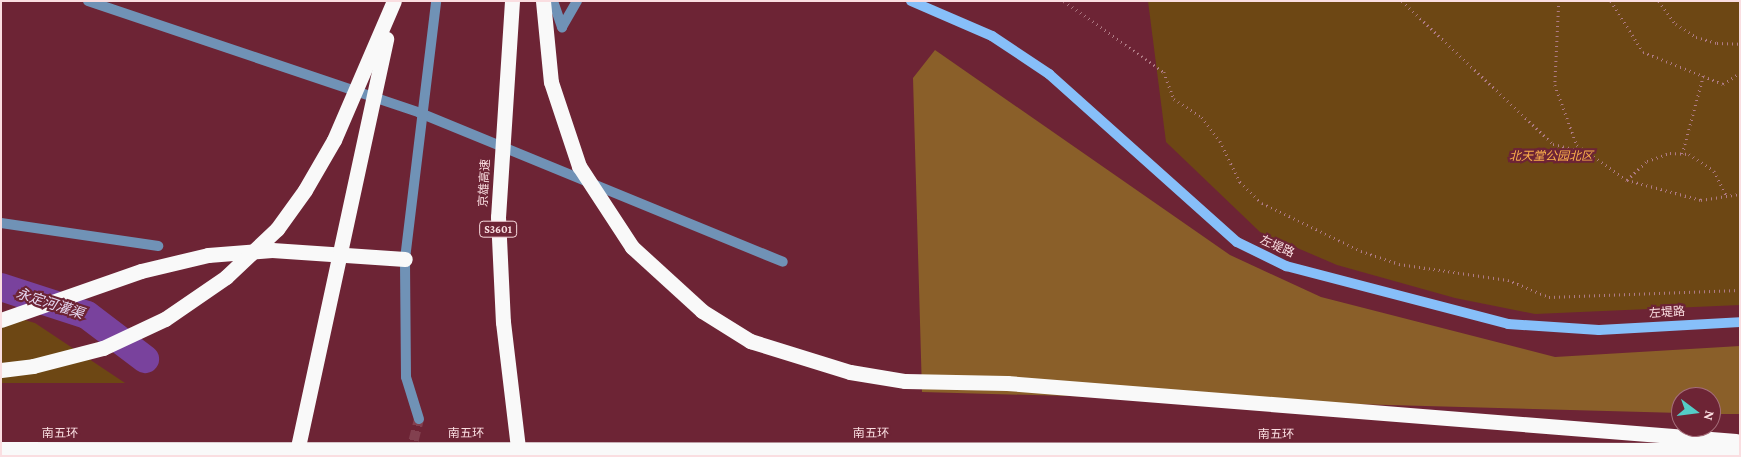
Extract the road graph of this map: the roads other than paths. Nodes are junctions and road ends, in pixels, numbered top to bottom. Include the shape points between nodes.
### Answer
1 (88, 1) edge
2 (436, 1) edge
3 (512, 1) edge
4 (543, 1) edge
5 (554, 1) edge
6 (577, 1) edge
7 (911, 1) edge
8 (394, 4) edge
9 (420, 113) junction
10 (1, 223) edge
11 (158, 246) dead end
12 (405, 259) junction
13 (783, 262) dead end
14 (1, 320) edge
15 (1740, 322) edge
16 (1, 370) edge
17 (418, 419) tunnel mouth
18 (1740, 441) edge
19 (1, 449) edge
20 (1740, 450) edge
21 (296, 456) edge
22 (519, 456) edge

1 - 9 street
2 - 9 street
3 - 22 highway, 京雄高速 / S3601, bridge via 498,216 503,322
4 - 18 highway, bridge via 551,82 579,166 632,247 702,311 750,340 850,372 905,381 1007,383
5 - 6 street via 562,27
7 - 15 main road, 左堤路 via 992,36 1049,74 1237,242 1286,266 1508,324 1599,330
8 - 16 highway, bridge via 334,140 305,190 276,229 226,277 165,319 103,348 34,366
8 - 21 highway, bridge
9 - 12 street
9 - 13 street
10 - 11 street
12 - 14 highway via 272,250 190,259 141,271
12 - 17 street via 406,377
19 - 20 highway, 南五环

